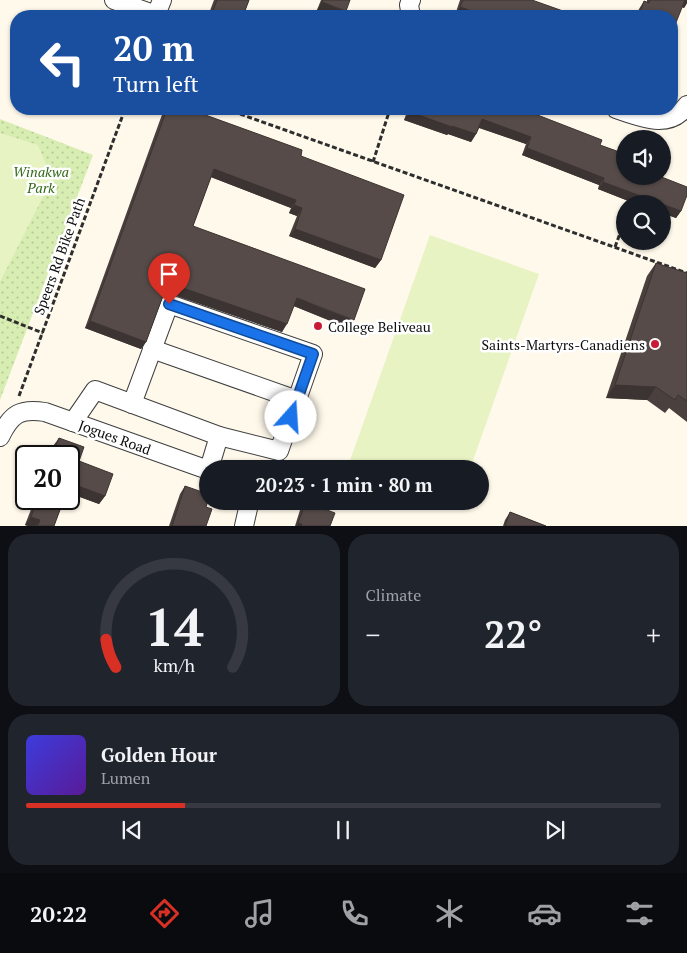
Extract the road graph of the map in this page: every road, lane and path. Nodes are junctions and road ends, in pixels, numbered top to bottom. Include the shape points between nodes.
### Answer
1 (114, 0) edge
2 (159, 8) edge
3 (687, 105) edge
4 (678, 114) edge
5 (123, 115) edge
6 (243, 115) edge
7 (388, 115) edge
8 (634, 115) edge
9 (676, 115) edge
10 (373, 162) junction
11 (615, 247) joint
12 (687, 273) edge
13 (0, 316) edge
14 (43, 333) junction
15 (152, 349) junction
16 (297, 400) junction
17 (132, 404) junction
18 (21, 411) junction
19 (73, 422) junction
20 (220, 436) junction
21 (0, 437) edge
22 (211, 460) edge
23 (199, 466) edge
24 (248, 510) edge
25 (244, 526) edge

1 - 2 street
3 - 4 street
5 - 14 path, Speers Rd Bike Path
6 - 10 path
7 - 10 path
8 - 9 street via 665,121
10 - 11 path
11 - 12 path
13 - 14 path
14 - 18 path, Speers Rd Bike Path via 19,394
15 - 16 street
15 - 16 street via 169,304 313,354
15 - 17 street
16 - 20 street via 279,451
17 - 19 street via 95,390
17 - 20 street
18 - 19 street, Jogues Road via 45,412
18 - 21 street via 8,421
19 - 23 street, Jogues Road
20 - 22 street
24 - 25 street

